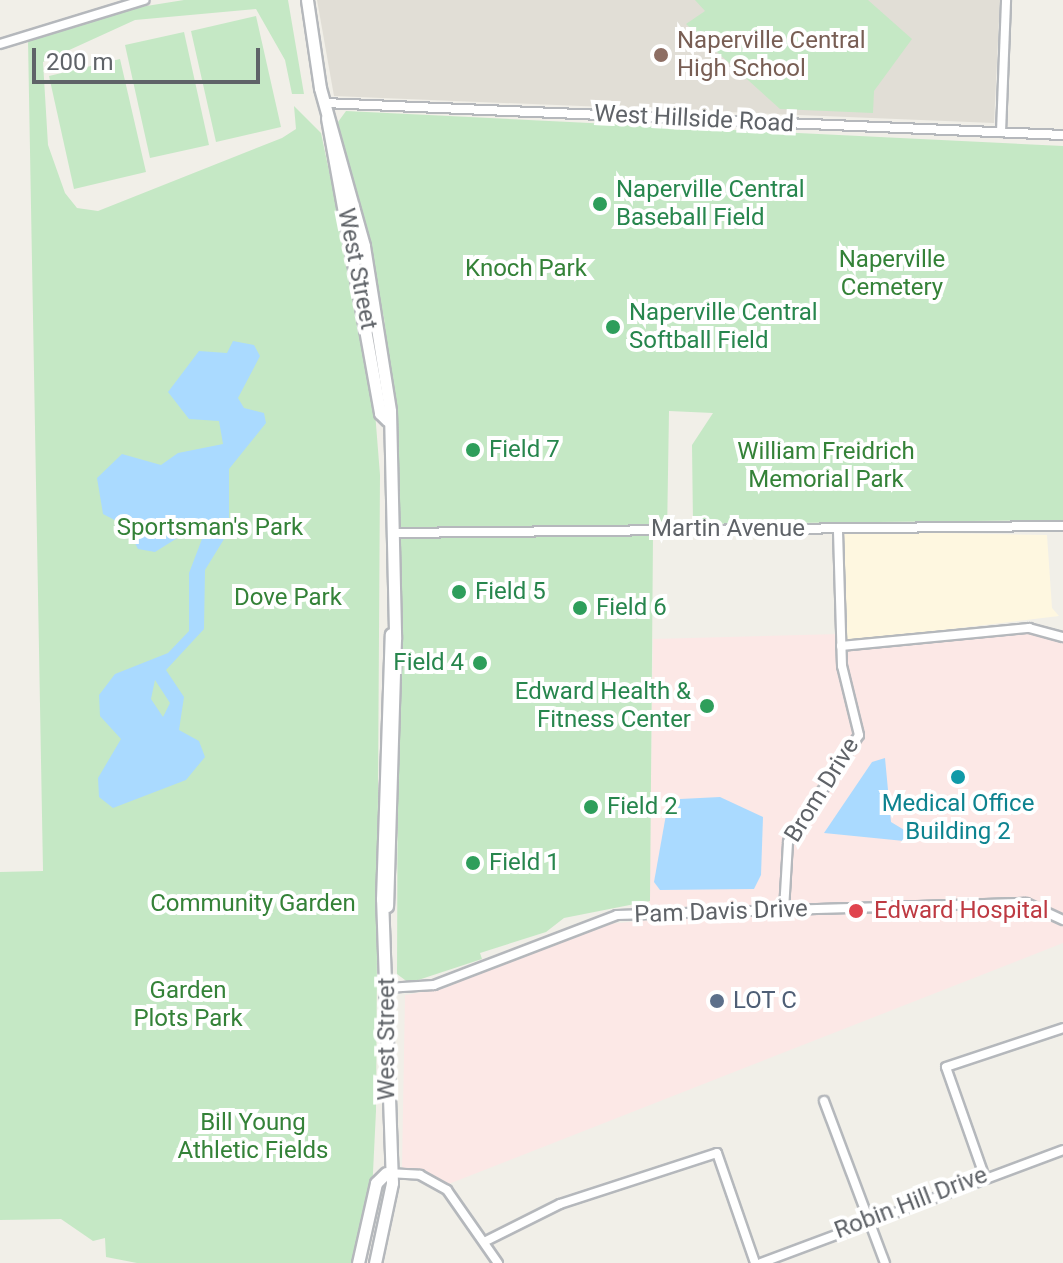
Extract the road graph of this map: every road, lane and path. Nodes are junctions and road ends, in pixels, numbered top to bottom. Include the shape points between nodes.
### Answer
1 (144, 0) edge
2 (307, 0) edge
3 (1006, 0) edge
4 (0, 44) edge
5 (324, 103) junction
6 (1001, 132) junction
7 (1063, 135) edge
8 (1063, 526) edge
9 (838, 529) junction
10 (392, 533) junction
11 (1063, 637) edge
12 (841, 646) junction
13 (784, 910) junction
14 (1063, 920) edge
15 (387, 988) junction
16 (1063, 1028) edge
17 (824, 1101) dead end
18 (1063, 1150) edge
19 (386, 1173) junction
20 (984, 1175) junction
21 (869, 1219) junction
22 (486, 1241) junction
23 (358, 1263) edge
24 (375, 1263) edge
25 (498, 1263) edge
26 (755, 1263) edge
27 (761, 1263) edge
28 (885, 1263) edge

1 - 4 street
2 - 5 street, West Street
3 - 6 street
5 - 6 street, West Hillside Road
5 - 10 street, West Street via 380,413 387,420
6 - 7 street, West Hillside Road
8 - 9 street, Martin Avenue
9 - 10 street, Martin Avenue
9 - 12 street, Brom Drive
10 - 15 street, West Street
11 - 12 street via 1029,628
12 - 13 street, Brom Drive via 859,735 788,842
13 - 14 street, Pam Davis Drive via 1026,903
13 - 15 street, Pam Davis Drive via 617,915 434,985
15 - 19 street, West Street
16 - 20 street via 946,1067
17 - 21 street
18 - 20 street, Robin Hill Drive
19 - 22 street via 441,1186
19 - 23 street, West Street via 376,1183
19 - 24 street, West Street via 390,1203
20 - 21 street, Robin Hill Drive
21 - 27 street, Robin Hill Drive
21 - 28 street
22 - 25 street
22 - 26 street via 560,1204 717,1153

